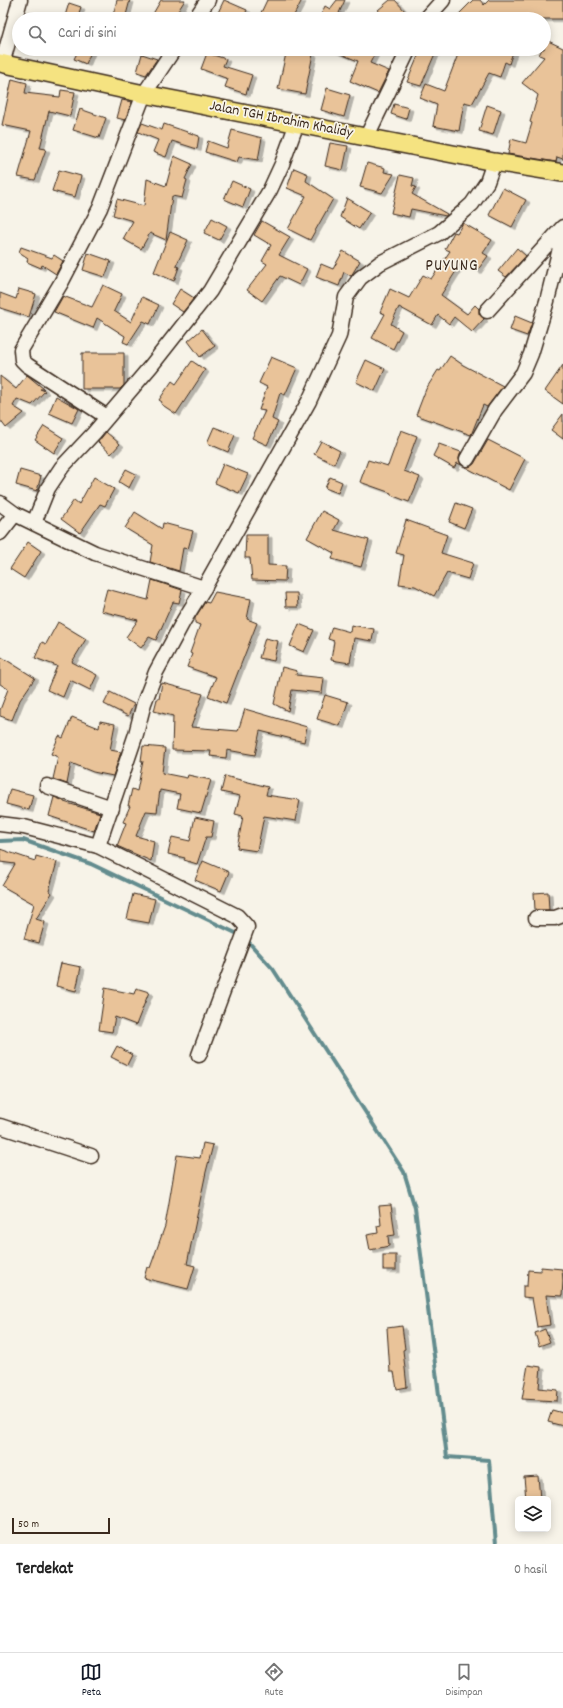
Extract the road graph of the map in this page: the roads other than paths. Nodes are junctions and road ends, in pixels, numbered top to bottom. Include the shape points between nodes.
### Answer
1 (20, 0) edge
2 (208, 0) edge
3 (442, 0) edge
4 (16, 12) edge
5 (200, 12) edge
6 (432, 12) edge
7 (12, 27) edge
8 (169, 56) edge
9 (406, 56) edge
10 (1, 64) edge
11 (144, 94) junction
12 (297, 123) junction
13 (367, 136) junction
14 (494, 162) junction
15 (563, 173) edge
16 (563, 226) edge
17 (563, 236) edge
18 (487, 311) dead end
19 (107, 417) junction
20 (467, 459) dead end
21 (0, 503) edge
22 (14, 514) junction
23 (34, 523) junction
24 (0, 533) edge
25 (204, 588) junction
26 (47, 786) dead end
27 (112, 808) junction
28 (0, 824) edge
29 (98, 846) junction
30 (563, 915) edge
31 (536, 918) dead end
32 (199, 1055) dead end
33 (0, 1126) edge
34 (91, 1156) dead end

1 - 4 street
2 - 5 street
3 - 6 street
7 - 10 street
8 - 11 street
9 - 13 street
10 - 11 main road, Jalan TGH Ibrahim Khalidy
11 - 12 main road, Jalan TGH Ibrahim Khalidy
11 - 19 street via 100,208 61,283 20,353 27,365
12 - 13 main road, Jalan TGH Ibrahim Khalidy
12 - 19 street via 270,190 210,291
13 - 14 main road, Jalan TGH Ibrahim Khalidy
14 - 15 main road, Jalan TGH Ibrahim Khalidy
14 - 25 street via 487,182 472,204 457,218 438,233 380,263 353,286 345,302 339,336 309,401
16 - 18 street
17 - 20 street via 531,354 522,373 495,410
19 - 23 street via 62,467 48,488
21 - 22 street
22 - 23 street
22 - 24 street
23 - 25 street via 96,553
25 - 27 street via 156,672
26 - 27 street
27 - 29 street
28 - 29 street via 24,827
29 - 32 street via 234,914 243,921 246,928 242,941
30 - 31 street via 555,918
33 - 34 street

